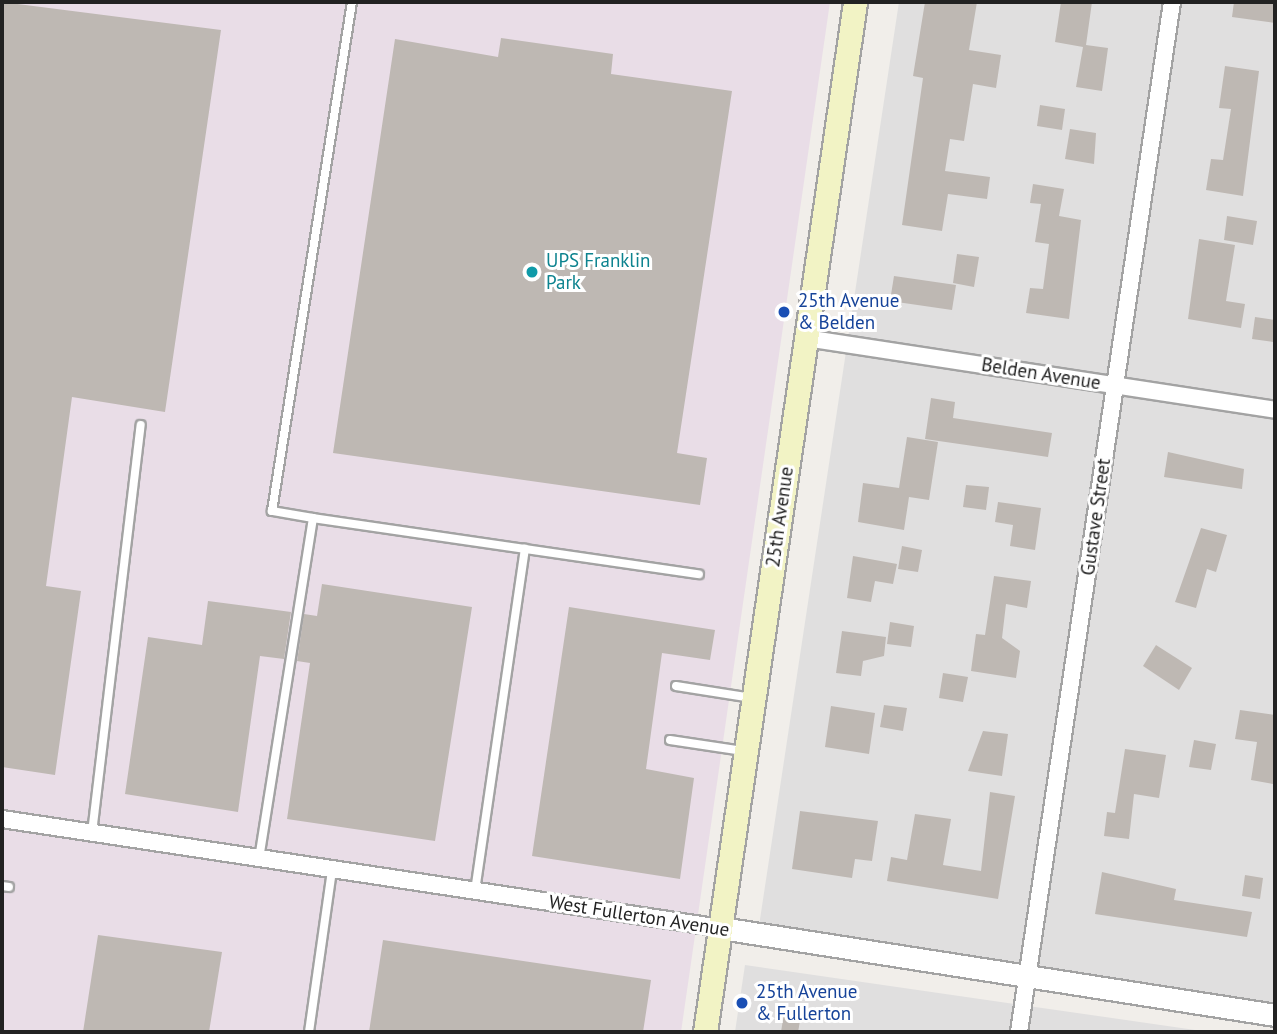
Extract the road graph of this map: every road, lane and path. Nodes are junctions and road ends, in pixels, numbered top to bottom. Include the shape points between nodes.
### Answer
1 (352, 2) edge
2 (855, 2) edge
3 (1171, 2) edge
4 (806, 338) junction
5 (1116, 386) junction
6 (1275, 410) edge
7 (141, 425) dead end
8 (313, 518) junction
9 (525, 549) junction
10 (699, 574) dead end
11 (676, 686) dead end
12 (754, 698) junction
13 (670, 740) dead end
14 (746, 751) junction
15 (2, 819) edge
16 (92, 833) junction
17 (259, 859) junction
18 (332, 870) junction
19 (475, 891) junction
20 (721, 928) junction
21 (1029, 977) junction
22 (1275, 1015) edge
23 (309, 1032) edge
24 (705, 1032) edge
25 (1019, 1032) edge

1 - 8 lane via 272,511
2 - 4 main road, 25th Avenue
3 - 5 street, Gustave Street
4 - 5 street, Belden Avenue
4 - 12 main road, 25th Avenue
5 - 6 street, Belden Avenue
5 - 21 street, Gustave Street
7 - 16 lane
8 - 9 lane
8 - 17 lane
9 - 10 lane
9 - 19 lane
11 - 12 lane
12 - 14 main road, 25th Avenue
13 - 14 lane
14 - 20 main road, 25th Avenue
15 - 16 street, West Fullerton Avenue
16 - 17 street, West Fullerton Avenue
17 - 18 street, West Fullerton Avenue
18 - 19 street, West Fullerton Avenue
18 - 23 lane
19 - 20 street, West Fullerton Avenue
20 - 21 street, West Fullerton Avenue
20 - 24 main road, 25th Avenue
21 - 22 street, West Fullerton Avenue
21 - 25 street, Gustave Street

